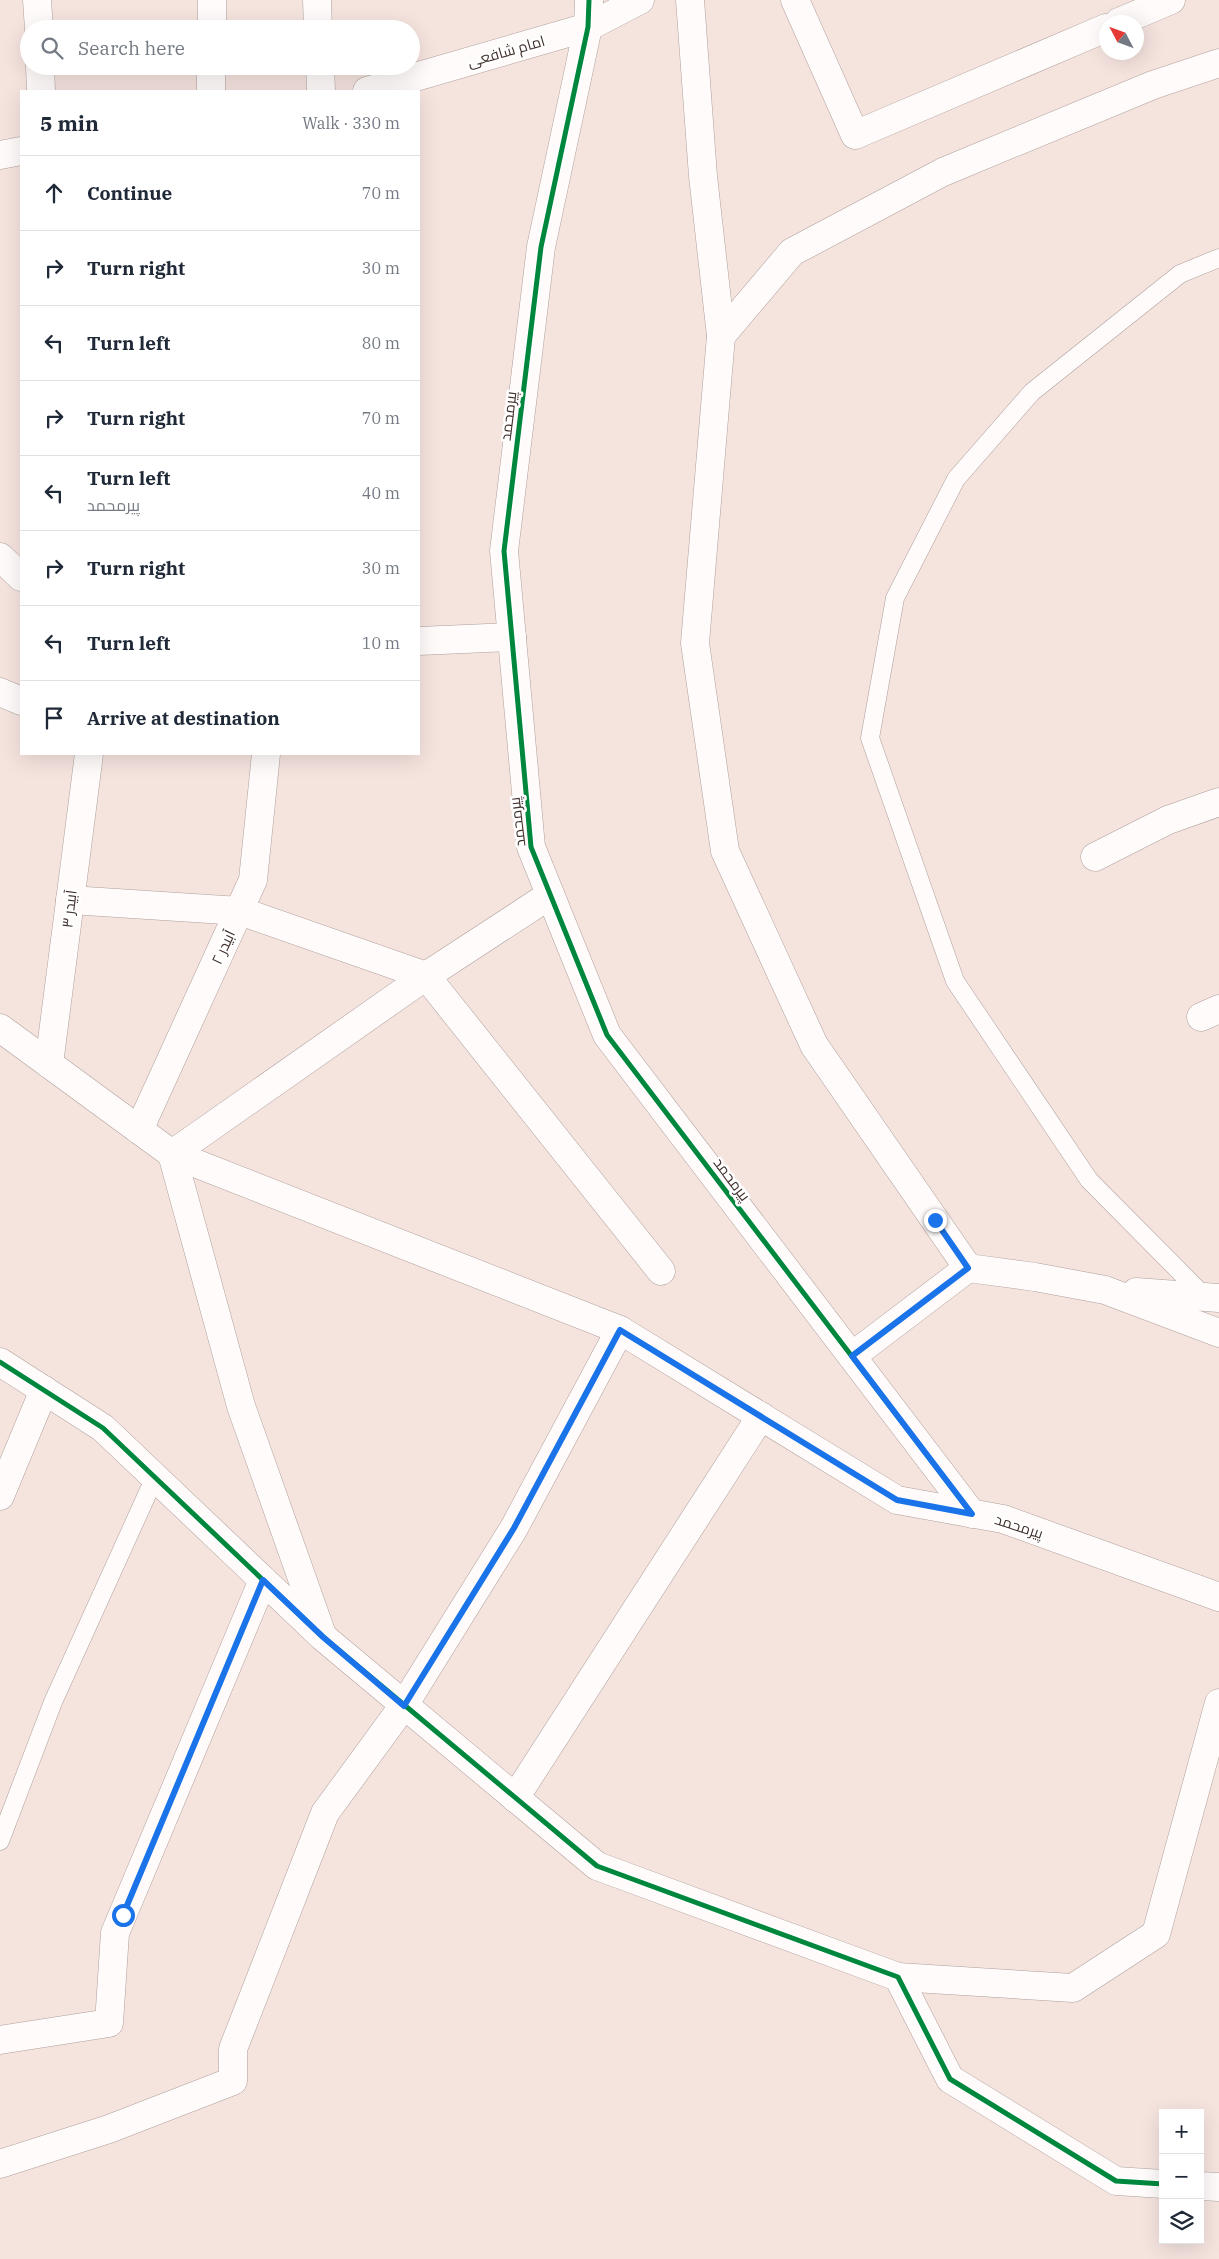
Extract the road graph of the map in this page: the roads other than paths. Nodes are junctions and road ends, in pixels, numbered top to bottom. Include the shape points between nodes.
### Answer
1 (37, 0) edge
2 (212, 0) edge
3 (317, 0) edge
4 (589, 0) edge
5 (640, 0) edge
6 (690, 0) edge
7 (795, 0) edge
8 (1171, 0) edge
9 (1136, 15) edge
10 (38, 20) edge
11 (212, 20) edge
12 (318, 20) edge
13 (588, 27) junction
14 (1099, 31) edge
15 (1219, 63) edge
16 (41, 75) edge
17 (211, 75) edge
18 (320, 75) edge
19 (396, 86) edge
20 (42, 90) edge
21 (211, 90) edge
22 (321, 90) edge
23 (373, 90) edge
24 (20, 151) edge
25 (0, 155) edge
26 (1219, 258) edge
27 (721, 336) junction
28 (0, 557) edge
29 (20, 575) edge
30 (512, 637) junction
31 (420, 642) edge
32 (0, 692) edge
33 (20, 702) edge
34 (89, 755) edge
35 (266, 755) edge
36 (1219, 802) edge
37 (1095, 857) dead end
38 (550, 895) junction
39 (70, 900) junction
40 (240, 911) junction
41 (426, 976) junction
42 (0, 1028) edge
43 (48, 1064) junction
44 (139, 1130) junction
45 (172, 1154) junction
46 (968, 1268) junction
47 (661, 1271) dead end
48 (1106, 1290) junction
49 (1212, 1298) edge
50 (620, 1330) junction
51 (1219, 1334) edge
52 (852, 1356) junction
53 (0, 1362) edge
54 (44, 1390) junction
55 (761, 1416) junction
56 (155, 1477) junction
57 (0, 1496) edge
58 (972, 1514) junction
59 (263, 1580) junction
60 (1219, 1597) edge
61 (323, 1637) junction
62 (1219, 1703) edge
63 (404, 1706) junction
64 (515, 1798) junction
65 (0, 1841) edge
66 (898, 1977) junction
67 (0, 2040) edge
68 (0, 2164) edge
69 (1159, 2184) edge
70 (1204, 2186) edge
71 (1219, 2187) edge

1 - 10 street
2 - 11 street
3 - 12 street
4 - 13 street, پیرمحمد
5 - 13 street, امام شافعی
6 - 27 street via 703,176
7 - 14 street via 855,136
8 - 9 street
13 - 19 street, امام شافعی
13 - 30 street, پیرمحمد via 541,247 504,551
15 - 27 street via 1153,85 942,172 792,252
16 - 20 street
17 - 21 street
18 - 22 street
19 - 23 street, امام شافعی
24 - 25 street
26 - 49 lane via 1180,274 1032,392 956,479 895,598 870,738 955,980 1089,1180
27 - 46 street via 695,643 725,851 814,1045
28 - 29 street
30 - 31 street
30 - 38 street, پیرمحمد via 531,847
32 - 33 street
34 - 39 street, آبیدر ۳
35 - 40 street, آبیدر ۲ via 253,880
36 - 37 street via 1168,820
38 - 41 street
38 - 52 street, پیرمحمد via 607,1036
39 - 40 street
39 - 43 street, آبیدر ۳
40 - 41 street
40 - 44 street, آبیدر ۲
41 - 45 street
41 - 47 street
42 - 43 street
43 - 44 street
44 - 45 street
45 - 50 street
45 - 61 street via 241,1406
46 - 48 street
46 - 52 street
48 - 49 street
48 - 51 street
50 - 55 street
50 - 63 street via 514,1528
52 - 58 street, پیرمحمد
53 - 54 street
54 - 56 street via 103,1428
54 - 57 street
55 - 58 street via 897,1500
55 - 64 street
56 - 59 street
56 - 65 lane via 53,1702
58 - 60 street, پیرمحمد via 1003,1519
59 - 61 street
59 - 67 street via 116,1933 109,2023
61 - 63 street
62 - 66 street via 1156,1934 1072,1988
63 - 64 street
63 - 68 street via 325,1813 233,2049 233,2081 109,2129
64 - 66 street via 597,1866
66 - 69 street via 950,2079 1116,2181
70 - 71 street

